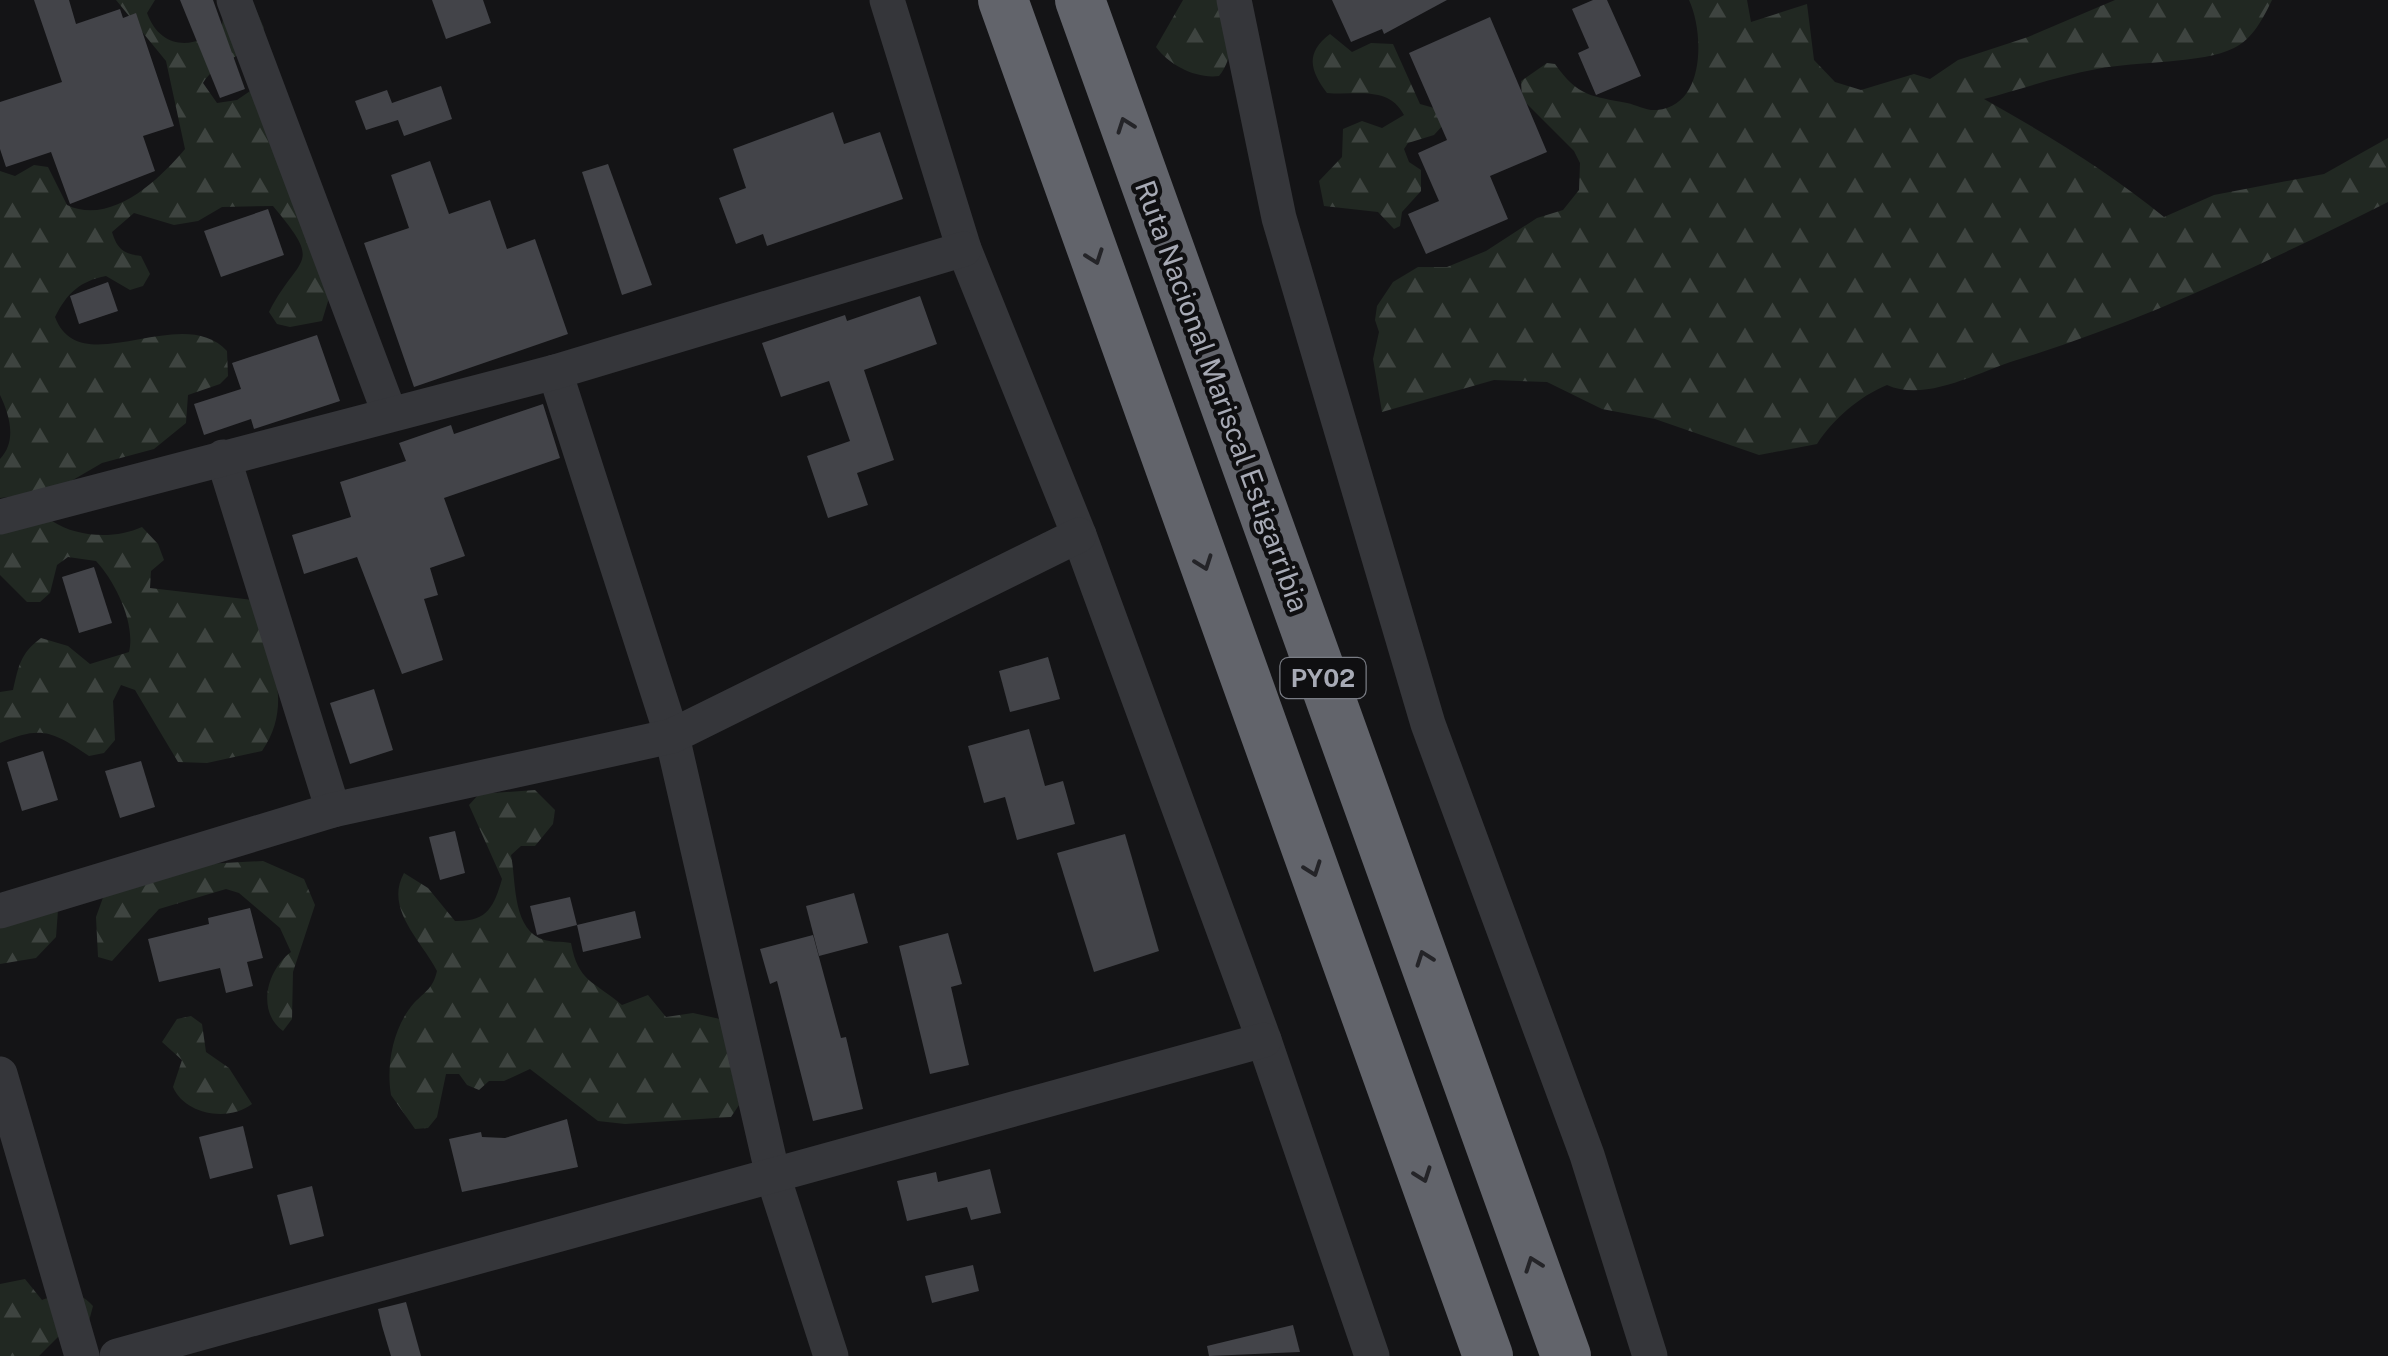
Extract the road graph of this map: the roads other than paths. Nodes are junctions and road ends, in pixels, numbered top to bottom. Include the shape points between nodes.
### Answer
1 (234, 0) edge
2 (888, 0) edge
3 (1003, 0) edge
4 (1080, 0) edge
5 (1234, 0) edge
6 (964, 249) junction
7 (555, 372) junction
8 (389, 412) junction
9 (224, 457) junction
10 (0, 518) edge
11 (1078, 535) junction
12 (672, 736) junction
13 (333, 810) junction
14 (0, 911) edge
15 (1264, 1040) junction
16 (0, 1074) edge
17 (773, 1176) junction
18 (82, 1356) edge
19 (117, 1356) edge
20 (831, 1356) edge
21 (1372, 1356) edge
22 (1488, 1356) edge
23 (1566, 1356) edge
24 (1650, 1356) edge

1 - 8 street
2 - 6 street
3 -> 22 highway, PY02
23 -> 4 highway, Ruta Nacional Mariscal Estigarribia / PY02
5 - 24 street via 1279,218 1428,724 1587,1156
6 - 7 street
6 - 11 street
7 - 8 street
7 - 12 street
8 - 9 street
9 - 10 street
9 - 13 street
11 - 12 street
11 - 15 street
12 - 13 street
12 - 17 street
13 - 14 street
15 - 17 street
15 - 21 street
16 - 18 street
17 - 19 street
17 - 20 street

